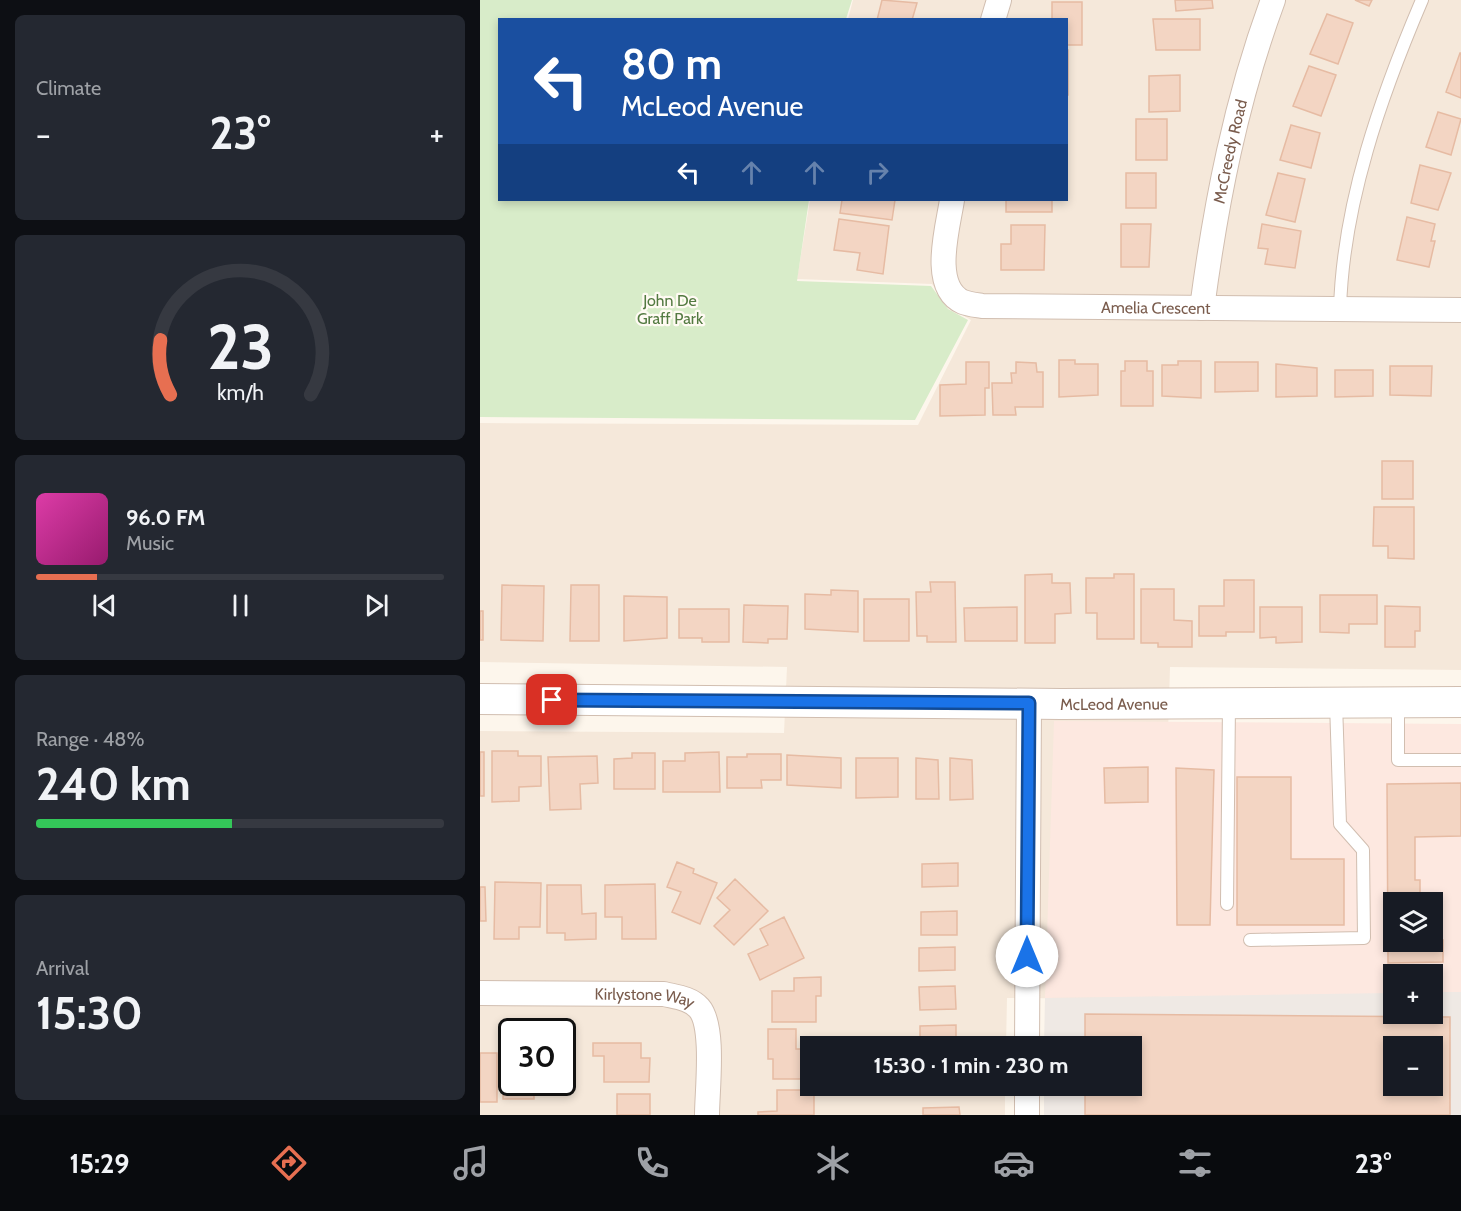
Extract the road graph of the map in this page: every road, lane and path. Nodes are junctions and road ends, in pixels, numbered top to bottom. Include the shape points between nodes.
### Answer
1 (999, 0) edge
2 (1273, 0) edge
3 (1422, 0) edge
4 (994, 18) edge
5 (952, 201) edge
6 (1202, 308) junction
7 (1340, 309) junction
8 (1461, 310) edge
9 (480, 699) edge
10 (1229, 702) junction
11 (1336, 702) junction
12 (1461, 702) edge
13 (1029, 703) junction
14 (1398, 703) junction
15 (1461, 760) edge
16 (1227, 904) dead end
17 (1251, 940) dead end
18 (480, 993) edge
19 (1027, 1036) edge
20 (1027, 1096) edge
21 (707, 1115) edge
22 (1027, 1115) edge

1 - 4 street
2 - 6 street, McCreedy Road via 1236,117 1215,213
3 - 7 lane via 1396,60 1369,148 1350,226
5 - 6 street, Amelia Crescent via 943,268 949,290 962,302 982,306
6 - 7 street, Amelia Crescent
7 - 8 street, Amelia Crescent
9 - 13 street, McLeod Avenue
10 - 11 street, McLeod Avenue
10 - 13 street, McLeod Avenue
10 - 16 lane
11 - 14 street, McLeod Avenue
11 - 17 lane via 1340,824 1363,850 1364,938
12 - 14 street, McLeod Avenue
13 - 19 street
14 - 15 lane via 1398,760
18 - 21 street, Kirlystone Way via 664,994 684,998 700,1008 707,1028
20 - 22 street

